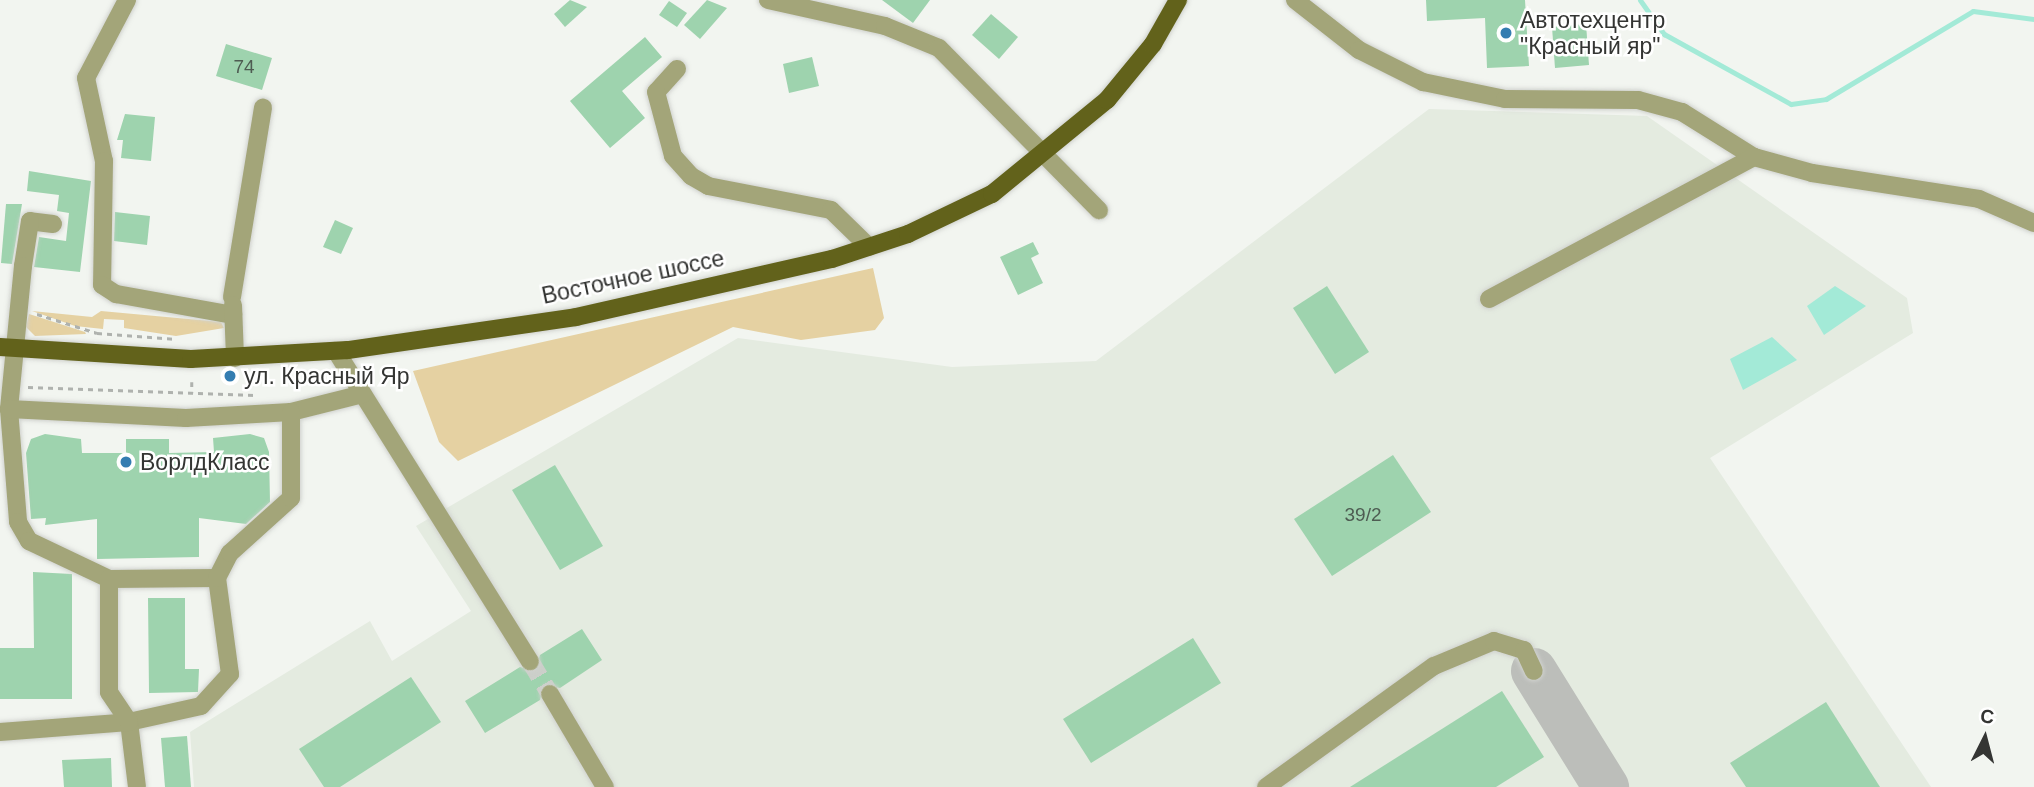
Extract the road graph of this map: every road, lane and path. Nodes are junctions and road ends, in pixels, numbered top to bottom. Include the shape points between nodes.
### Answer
1 (127, 0) edge
2 (768, 0) edge
3 (1178, 0) edge
4 (1295, 0) edge
5 (677, 69) dead end
6 (262, 108) dead end
7 (1042, 156) junction
8 (1754, 157) junction
9 (1099, 209) dead end
10 (2034, 223) edge
11 (53, 224) dead end
12 (869, 247) junction
13 (1489, 299) dead end
14 (232, 300) junction
15 (19, 307) junction
16 (191, 341) dead end
17 (7, 348) edge
18 (336, 351) junction
19 (235, 358) junction
20 (192, 382) dead end
21 (10, 386) junction
22 (192, 394) junction
23 (363, 394) junction
24 (260, 395) dead end
25 (9, 409) junction
26 (291, 412) junction
27 (217, 578) junction
28 (109, 579) junction
29 (530, 661) tunnel mouth
30 (1534, 671) dead end
31 (550, 694) tunnel mouth
32 (129, 722) junction
33 (0, 732) edge
34 (137, 787) edge
35 (605, 787) edge
36 (1266, 787) edge

1 - 14 street via 86,78 104,161 102,285 116,294
2 - 7 street via 885,26 939,48
3 - 7 main road, Восточное шоссе via 1131,73
4 - 8 street via 1359,50 1423,82 1505,99 1638,100 1682,112
5 - 12 street via 656,92 673,156 691,176 708,186 831,210
6 - 14 street
7 - 9 street
7 - 12 main road, Восточное шоссе via 979,201
8 - 10 street via 1812,173 1979,199
8 - 13 street
11 - 15 street via 30,221
12 - 18 main road, Восточное шоссе via 576,317
14 - 19 street
15 - 16 path via 97,332
15 - 17 street
17 - 19 main road, Восточное шоссе
17 - 21 street
18 - 19 main road, Восточное шоссе
18 - 23 street
20 - 22 path
21 - 22 path
21 - 25 street
22 - 24 path
23 - 26 street
23 - 29 street
25 - 26 street via 186,418
25 - 28 street via 23,532 29,541
26 - 27 street via 291,498 230,553
27 - 28 street
27 - 32 street via 230,674 201,706
28 - 32 street via 109,692
30 - 36 street via 1524,650 1494,640 1434,666
31 - 35 street
32 - 33 street
32 - 34 street

